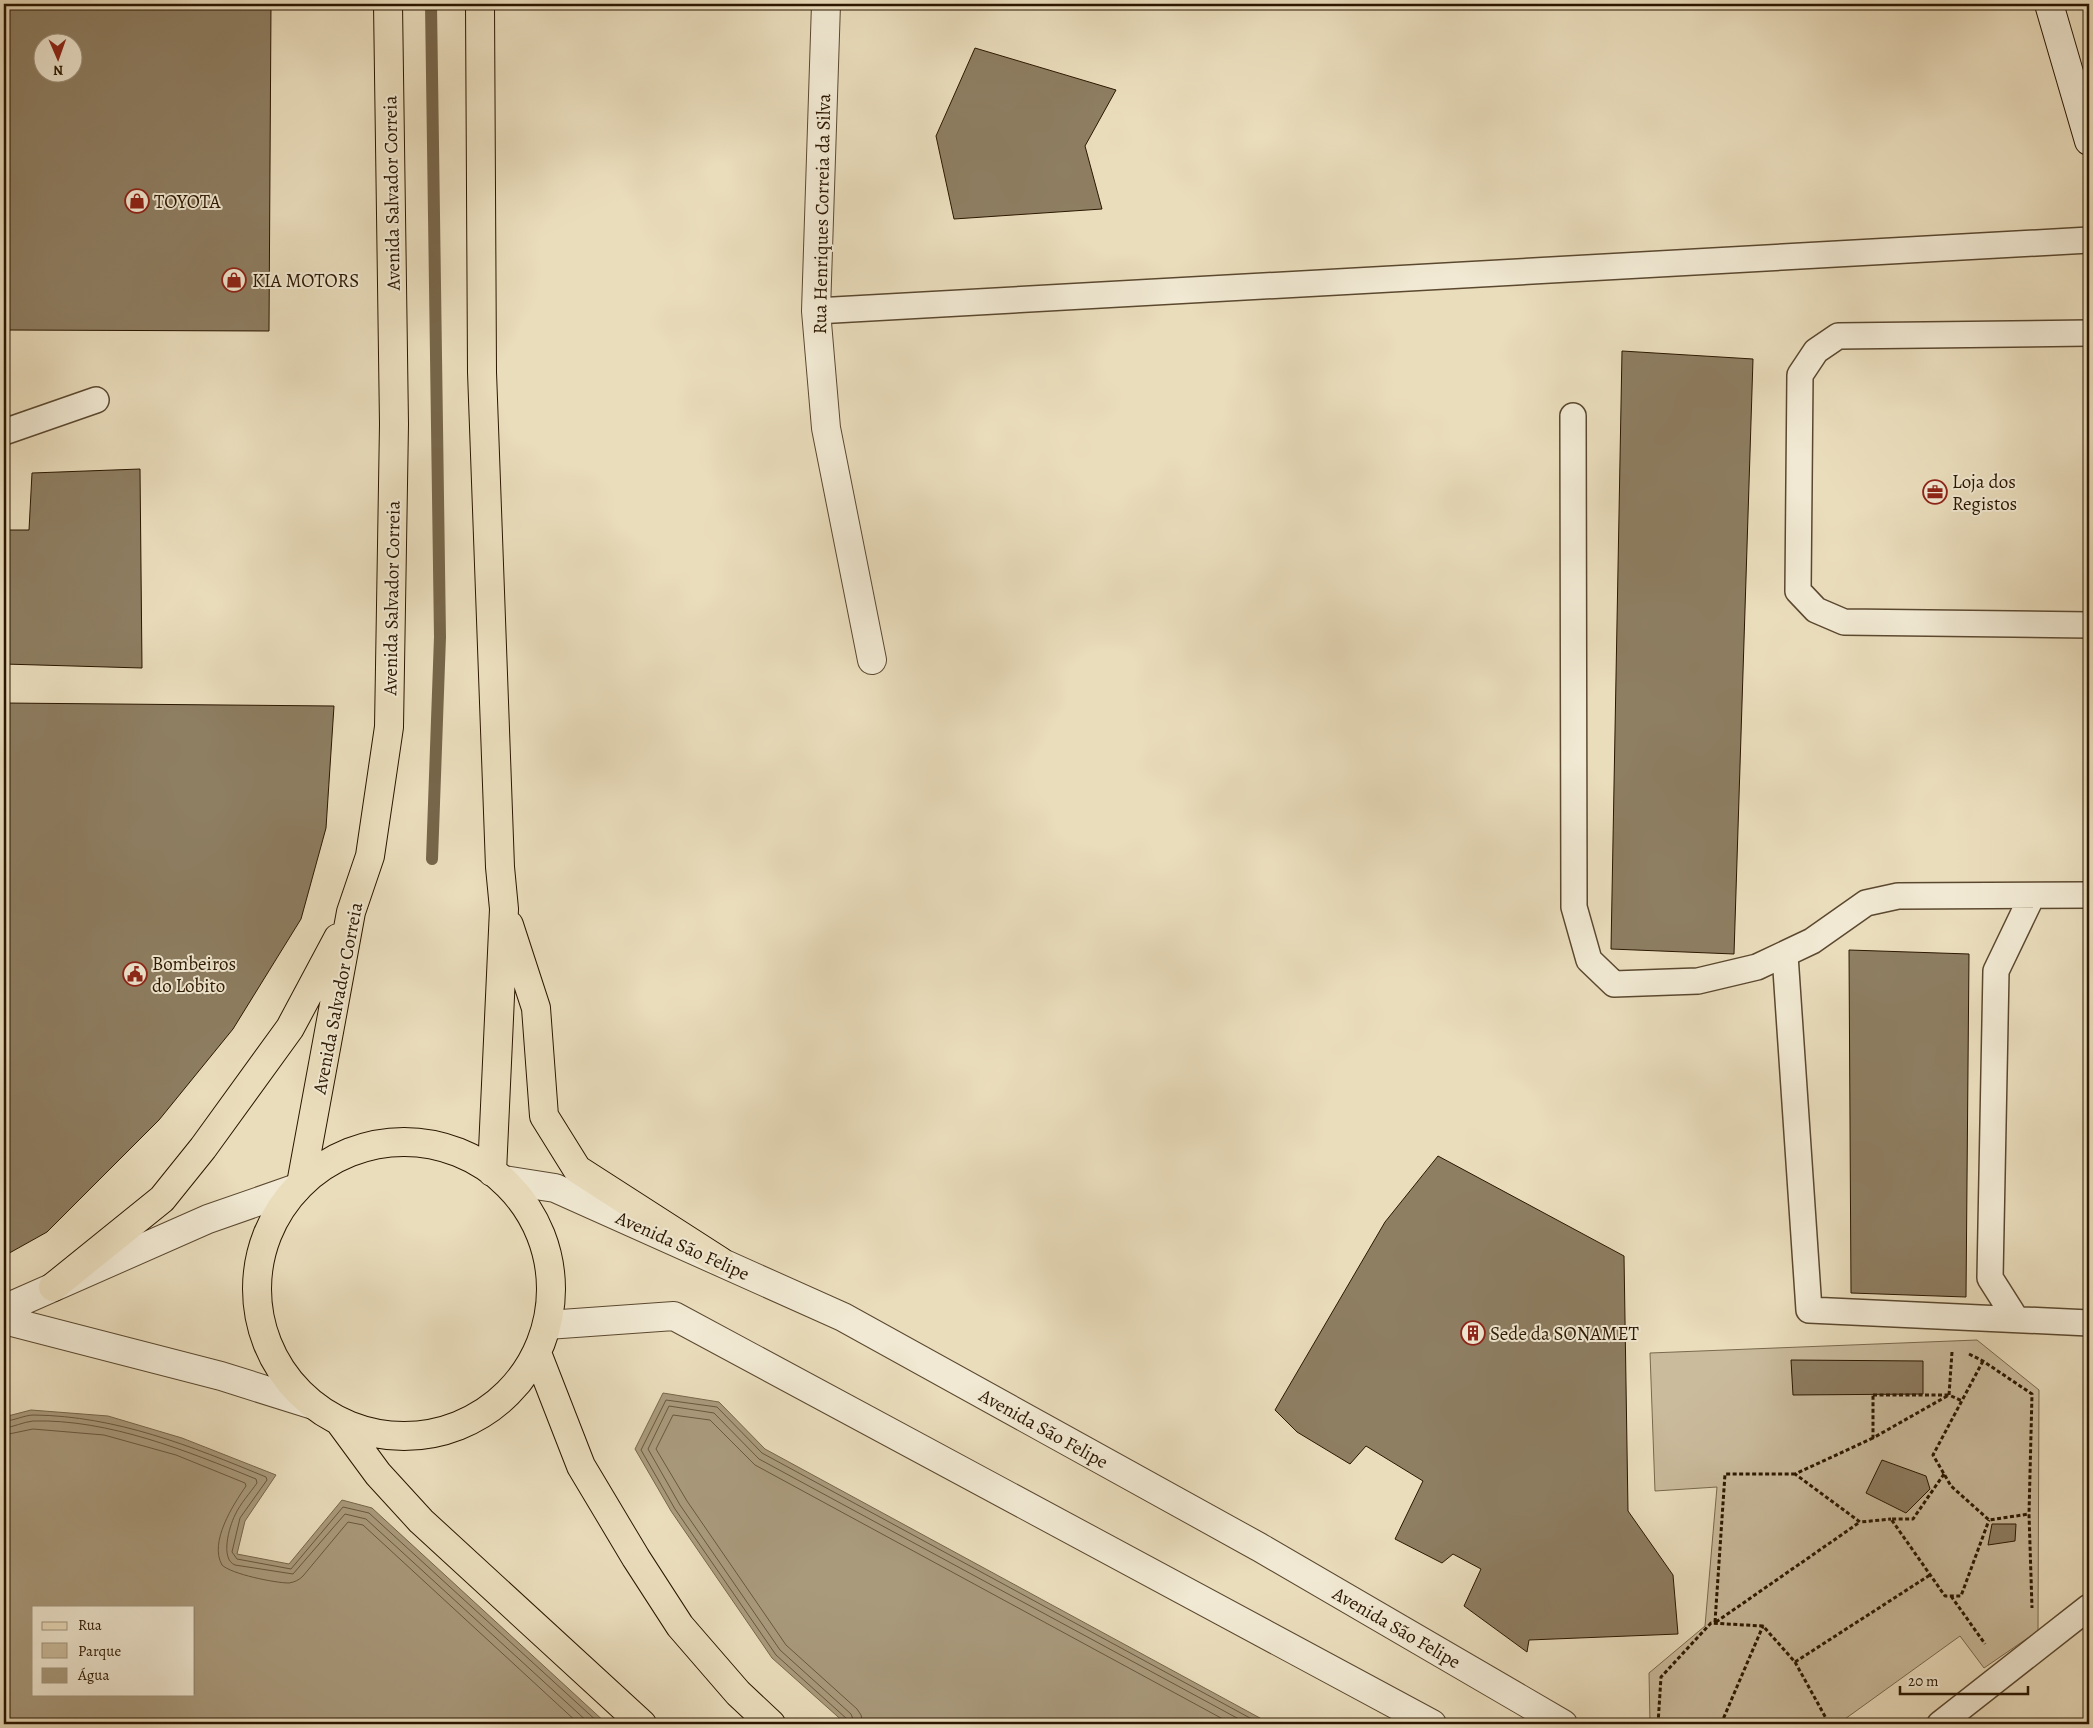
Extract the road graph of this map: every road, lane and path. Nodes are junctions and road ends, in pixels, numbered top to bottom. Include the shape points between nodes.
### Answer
1 (388, 4) edge
2 (480, 4) edge
3 (826, 4) edge
4 (2049, 4) edge
5 (2089, 141) edge
6 (2089, 240) edge
7 (816, 311) junction
8 (2089, 333) edge
9 (96, 400) dead end
10 (1573, 416) dead end
11 (4, 432) edge
12 (2089, 625) edge
13 (872, 660) dead end
14 (2089, 895) edge
15 (2032, 896) junction
16 (504, 909) junction
17 (351, 912) junction
18 (1785, 955) junction
19 (498, 1176) junction
20 (299, 1186) junction
21 (720, 1261) junction
22 (53, 1287) junction
23 (4, 1309) edge
24 (4, 1320) edge
25 (2016, 1320) junction
26 (2089, 1322) edge
27 (547, 1325) junction
28 (1952, 1346) dead end
29 (1960, 1350) dead end
30 (537, 1353) junction
31 (1983, 1361) junction
32 (1949, 1395) junction
33 (1962, 1401) junction
34 (313, 1405) junction
35 (339, 1421) junction
36 (1873, 1438) junction
37 (1795, 1474) junction
38 (1944, 1474) junction
39 (2029, 1514) junction
40 (1891, 1519) junction
41 (1989, 1520) junction
42 (1860, 1522) junction
43 (1930, 1575) junction
44 (1951, 1596) junction
45 (2089, 1607) edge
46 (2032, 1614) dead end
47 (1715, 1622) junction
48 (1763, 1626) junction
49 (1990, 1652) dead end
50 (1795, 1662) junction
51 (642, 1724) edge
52 (772, 1724) edge
53 (1432, 1724) edge
54 (1563, 1724) edge
55 (1658, 1724) edge
56 (1721, 1724) edge
57 (1820, 1724) edge
58 (1940, 1724) edge

1 - 17 main road, Avenida Salvador Correia via 394,424 389,727 370,856
2 - 16 main road via 482,372
3 - 7 street, Rua Henriques Correia da Silva
4 - 5 street
6 - 7 lane
7 - 13 street, Rua Henriques Correia da Silva via 826,428
8 - 12 lane via 1838,336 1816,351 1800,375 1798,592 1816,610 1844,622
9 - 11 lane
10 - 18 lane via 1574,907 1589,960 1614,984 1698,981 1757,967
14 - 15 lane
15 - 18 lane via 1898,896 1866,903 1812,941
15 - 25 lane via 1996,971 1990,1278
16 - 19 main road
16 - 21 main road via 536,1008 544,1116 577,1169
17 - 20 main road, Avenida Salvador Correia
17 - 22 main road via 290,1028 203,1148 162,1198
18 - 25 lane via 1809,1310
19 - 20 main road via 470,1158 446,1148 394,1143 368,1146 344,1155
19 - 21 street, Avenida São Felipe via 555,1188
19 - 27 main road via 536,1222 546,1247 551,1299
20 - 22 street via 208,1219
20 - 34 main road via 267,1234 259,1260 256,1287 265,1340 293,1386
21 - 54 street, Avenida São Felipe via 843,1317 1259,1547
22 - 23 street
24 - 34 street via 221,1376
25 - 26 lane
27 - 30 main road
27 - 53 street via 674,1316
28 - 32 path
29 - 31 path
30 - 35 main road via 522,1377 502,1398 452,1428 394,1435
30 - 52 main road via 581,1466 680,1626 738,1693
31 - 33 path
31 - 39 path via 2032,1394
32 - 33 path
32 - 36 path
32 - 36 path via 1873,1395
33 - 38 path via 1933,1454
34 - 35 main road
35 - 51 main road via 378,1474 421,1521
36 - 37 path
37 - 42 path
37 - 47 path via 1725,1474
38 - 40 path via 1913,1518
38 - 41 path via 1951,1486
39 - 41 path
39 - 46 path
40 - 42 path
40 - 43 path
41 - 44 path via 1961,1596
42 - 47 path
43 - 44 path via 1945,1596
43 - 50 path
44 - 49 path
45 - 58 lane
47 - 48 path
47 - 55 path via 1660,1677
48 - 50 path
48 - 56 path
50 - 57 path via 1827,1720

